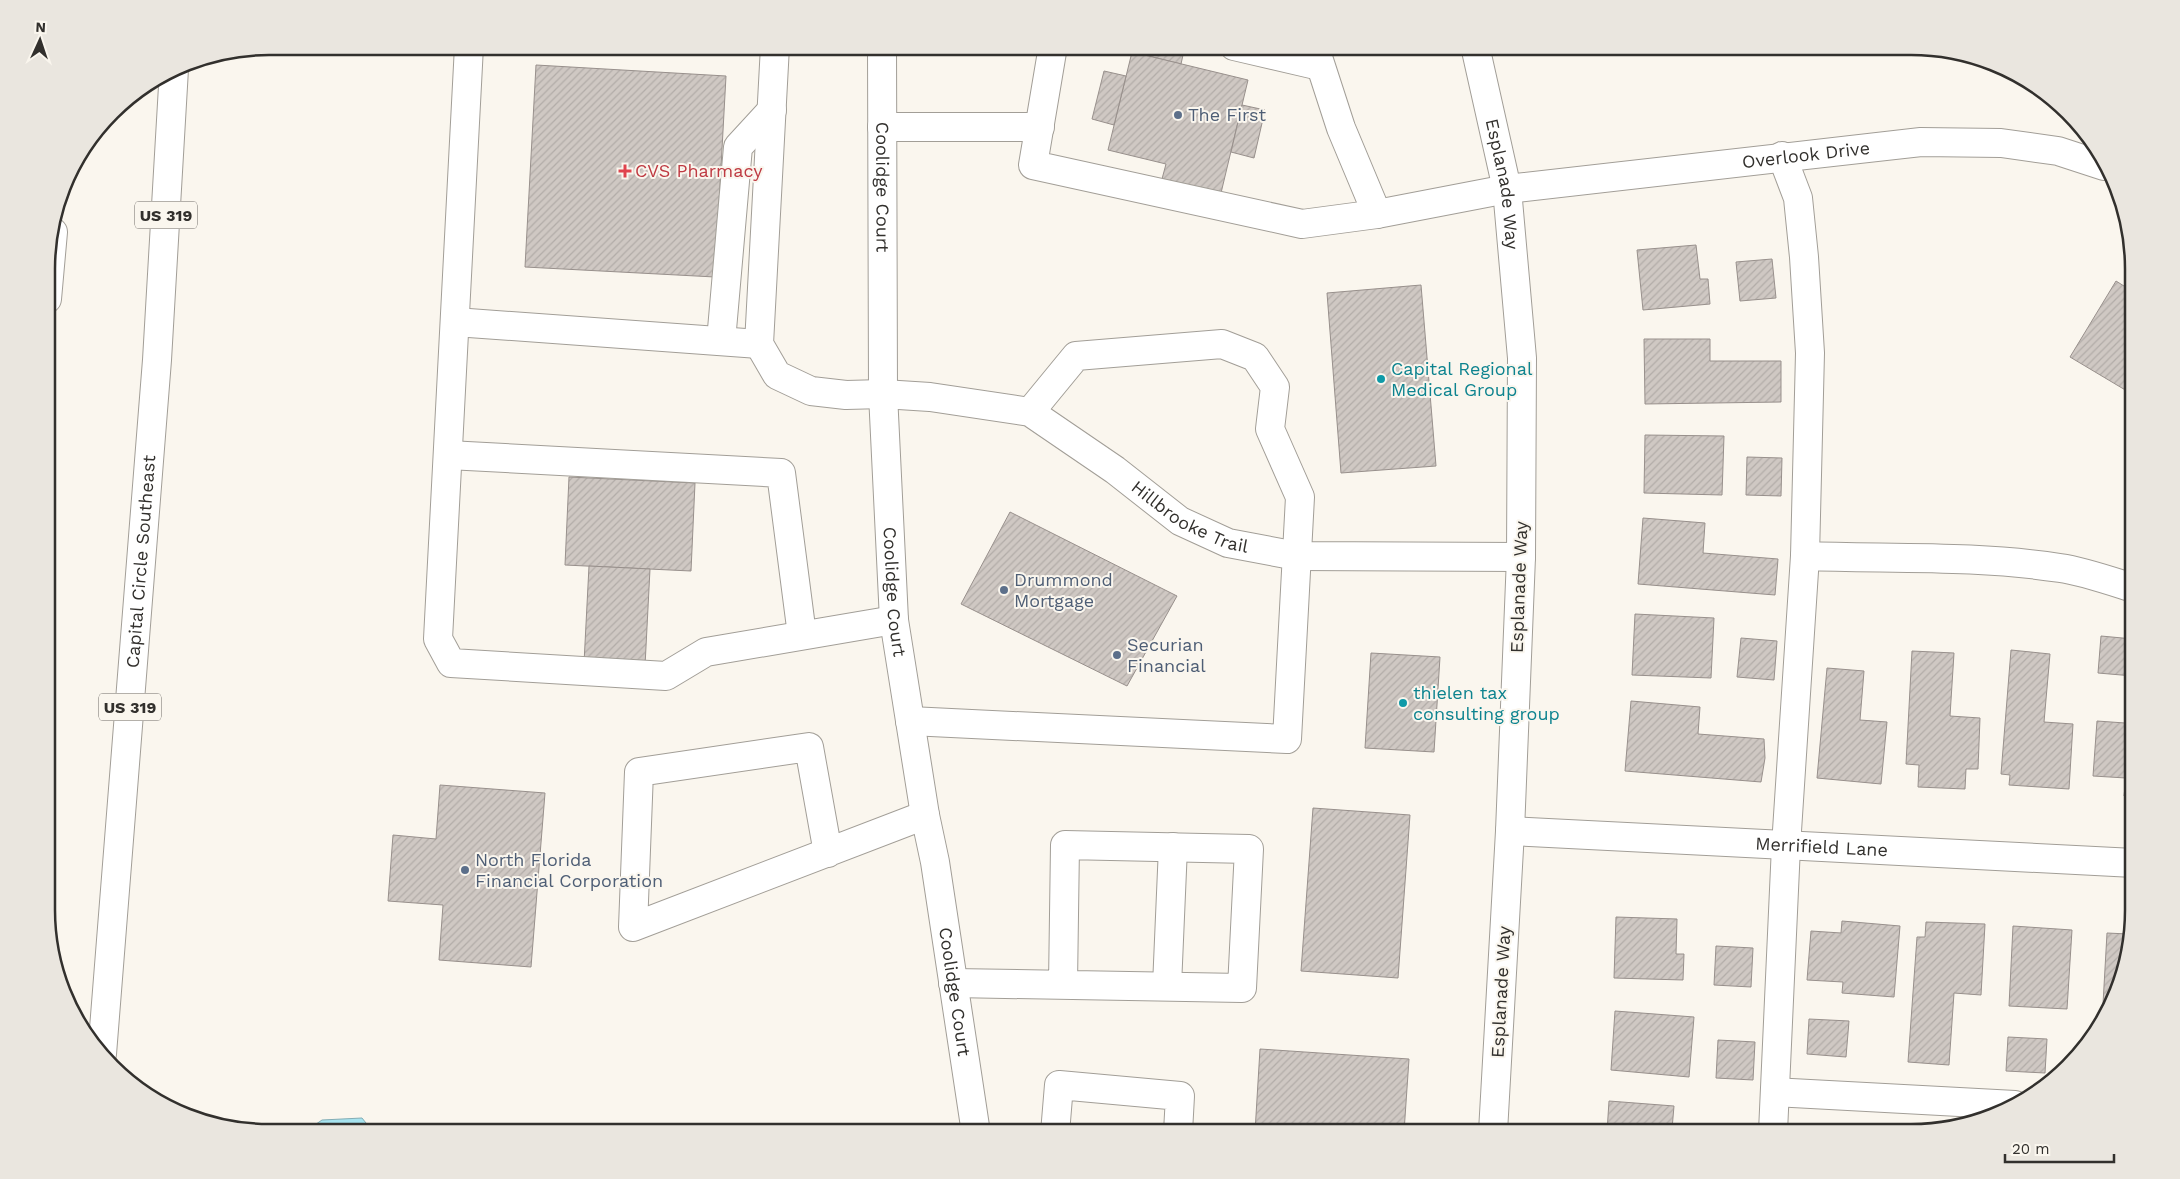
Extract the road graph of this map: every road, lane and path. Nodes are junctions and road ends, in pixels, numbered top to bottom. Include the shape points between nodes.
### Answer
1 (469, 55) edge
2 (775, 55) edge
3 (882, 55) edge
4 (1052, 55) edge
5 (1476, 55) edge
6 (1316, 56) edge
7 (174, 77) edge
8 (772, 110) junction
9 (1040, 127) junction
10 (882, 128) junction
11 (1782, 156) junction
12 (2097, 164) edge
13 (1507, 189) junction
14 (1377, 214) junction
15 (455, 322) junction
16 (721, 341) junction
17 (760, 344) junction
18 (883, 394) junction
19 (1030, 412) junction
20 (448, 455) junction
21 (1297, 556) junction
22 (1805, 556) junction
23 (1522, 557) junction
24 (2125, 586) edge
25 (894, 620) junction
26 (802, 635) junction
27 (910, 721) junction
28 (925, 815) junction
29 (1510, 831) junction
30 (1786, 846) junction
31 (1173, 847) junction
32 (828, 853) junction
33 (2125, 863) edge
34 (953, 983) junction
35 (1063, 984) junction
36 (1167, 986) junction
37 (103, 1045) edge
38 (1775, 1092) junction
39 (2001, 1104) edge
40 (975, 1124) edge
41 (1056, 1124) edge
42 (1178, 1124) edge
43 (1493, 1124) edge
44 (1773, 1124) edge

1 - 15 street
2 - 8 street
3 - 10 street, Coolidge Court
4 - 9 street
5 - 13 street, Esplanade Way
6 - 14 street via 1341,128
7 - 37 street, Capital Circle Southeast / US 319 via 157,360
8 - 16 street via 738,147
8 - 17 street
9 - 10 street
9 - 14 street, Overlook Drive via 1033,165 1302,224
10 - 18 street, Coolidge Court
11 - 12 street, Overlook Drive via 1921,142 2001,143 2058,151
11 - 13 street, Overlook Drive
11 - 22 street via 1798,198 1810,353
13 - 14 street, Overlook Drive
13 - 23 street, Esplanade Way via 1522,358
15 - 16 street
15 - 20 street
16 - 17 street
17 - 18 street, Hillbrooke Trail via 777,375 811,391 846,395
18 - 19 street, Hillbrooke Trail via 930,397
18 - 25 street, Coolidge Court
19 - 21 street, Hillbrooke Trail via 1115,470 1180,521 1228,543
19 - 21 street via 1076,356 1222,344 1255,357 1275,388 1270,429 1300,497
20 - 26 street via 781,473
20 - 26 street via 438,639 451,663 666,676 706,652
21 - 23 street, Hillbrooke Trail
21 - 27 street via 1287,739
22 - 24 street via 2034,565 2062,568
22 - 30 street
23 - 29 street, Esplanade Way
25 - 26 street
25 - 27 street, Coolidge Court
27 - 28 street, Coolidge Court
28 - 32 street
28 - 34 street, Coolidge Court
29 - 30 street, Merrifield Lane
29 - 43 street, Esplanade Way
30 - 33 street, Merrifield Lane
30 - 38 street
31 - 35 street via 1065,844
31 - 36 street
31 - 36 street via 1249,849 1242,988
32 - 32 street via 809,747 639,772 633,927
34 - 35 street
34 - 40 street, Coolidge Court
35 - 36 street
38 - 39 street
38 - 44 street
41 - 42 street via 1059,1086 1180,1096

